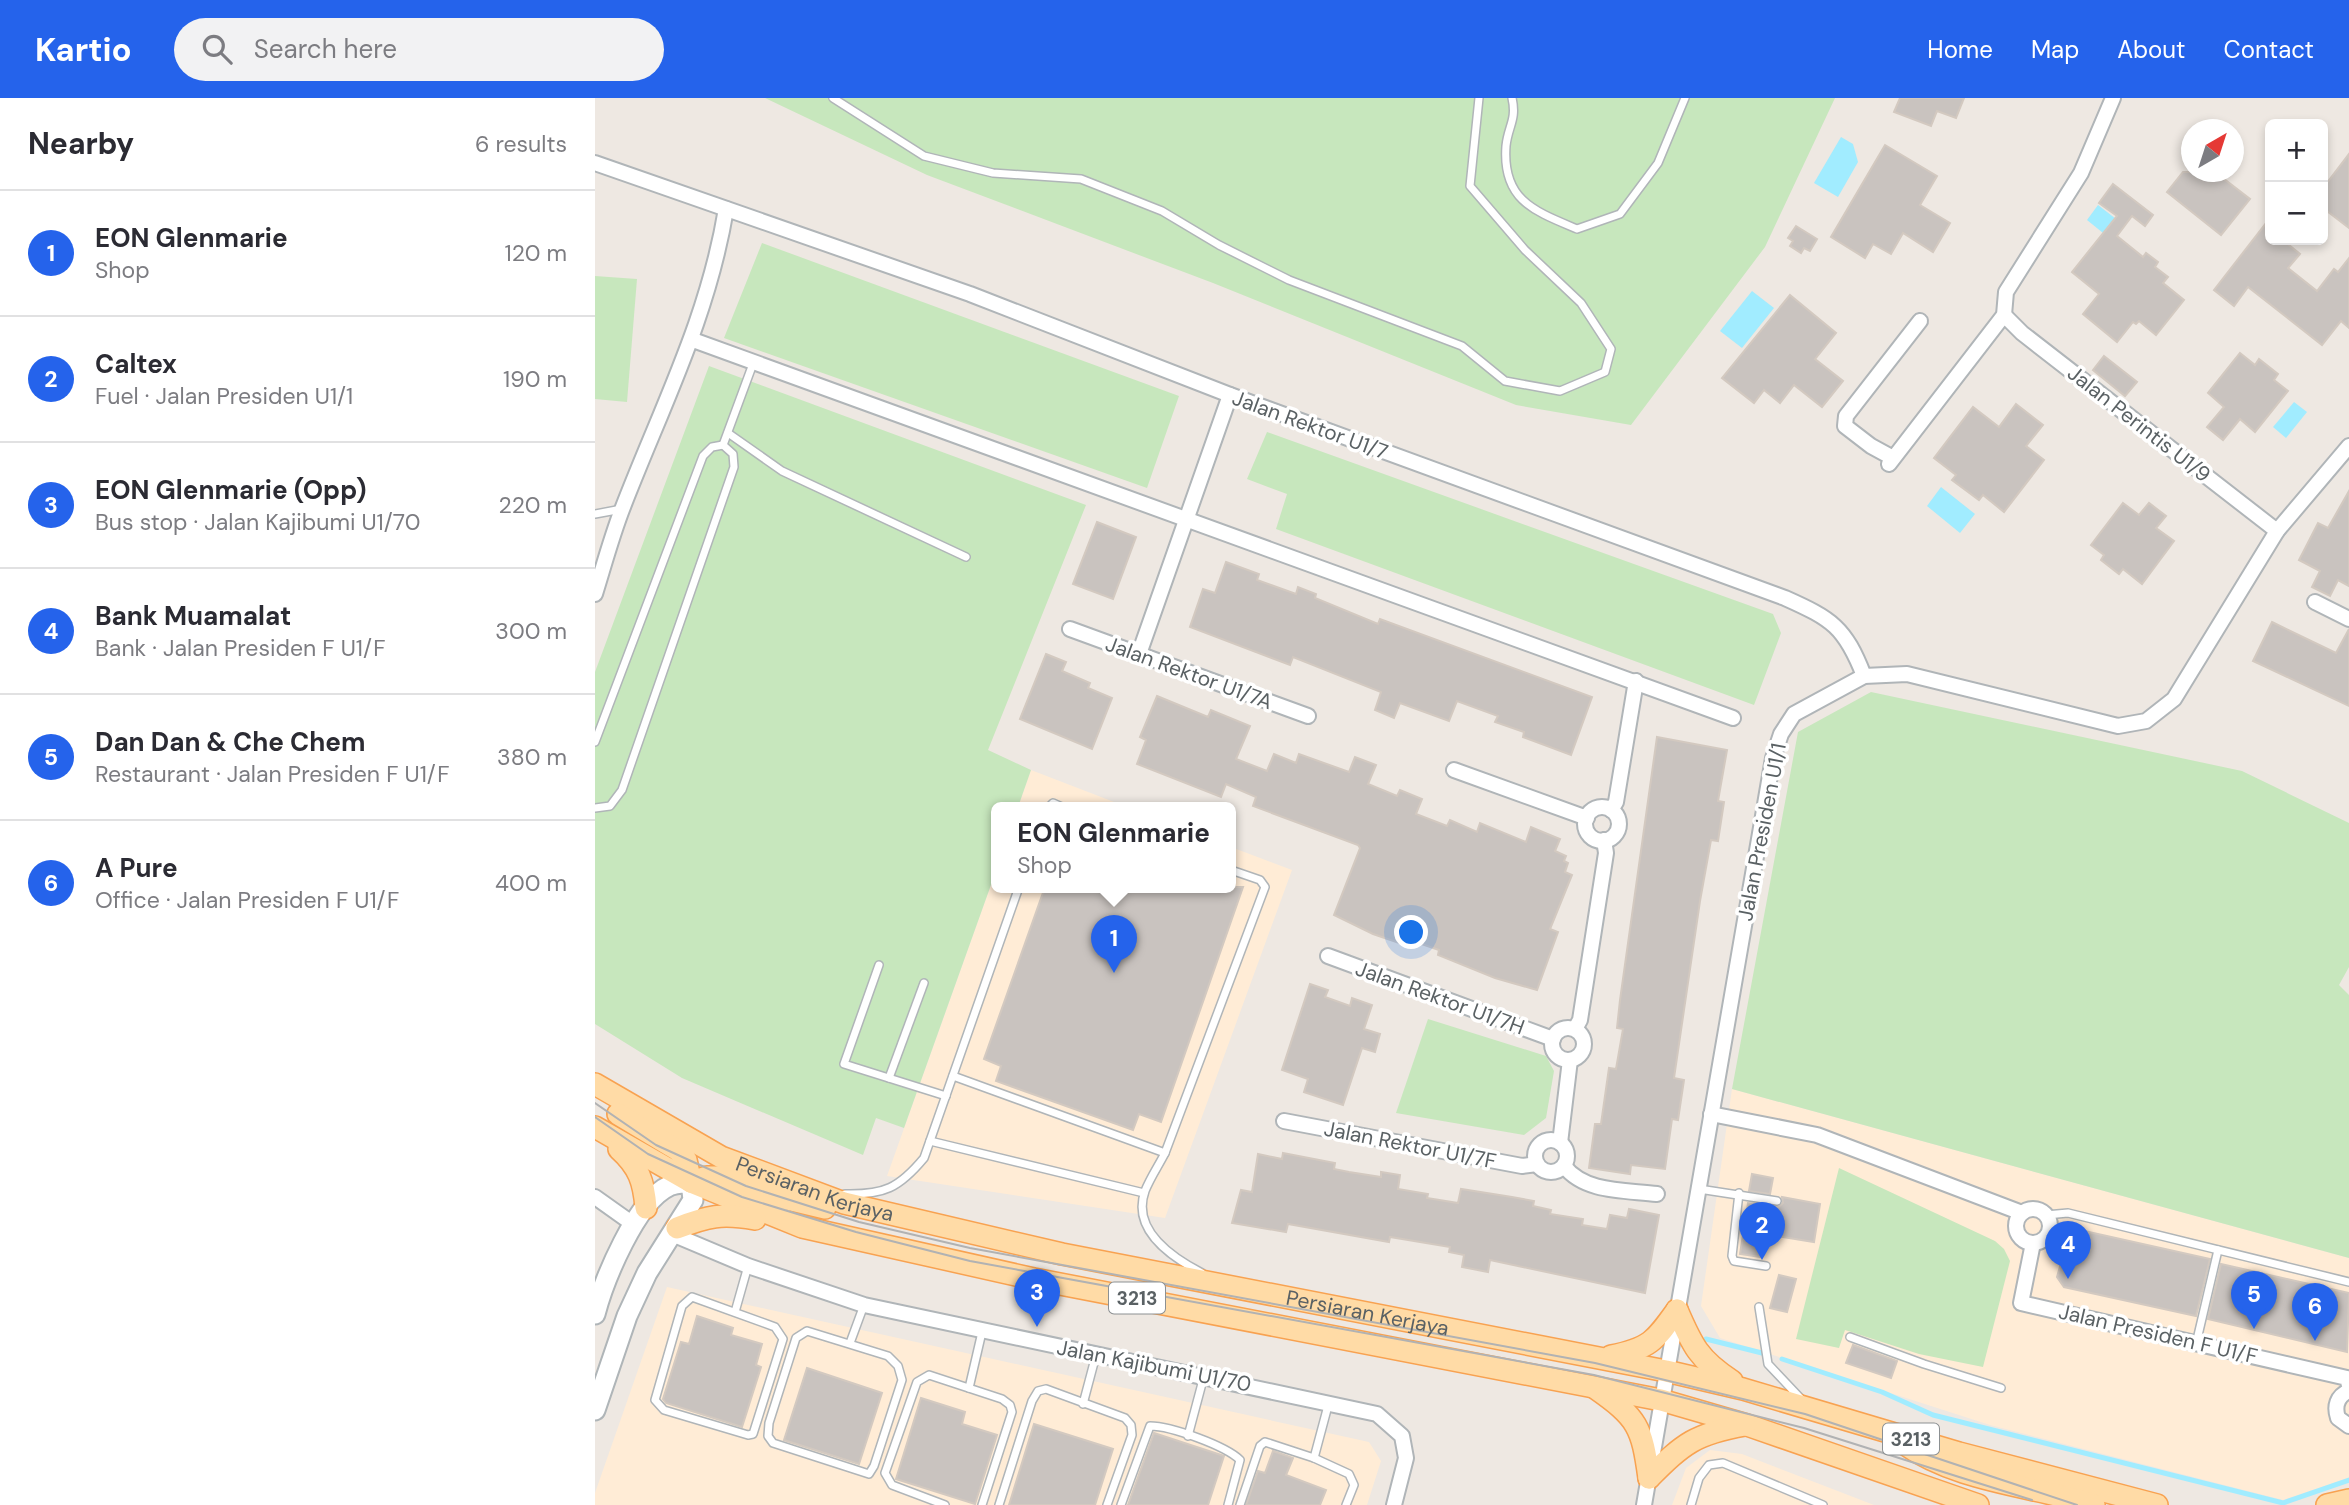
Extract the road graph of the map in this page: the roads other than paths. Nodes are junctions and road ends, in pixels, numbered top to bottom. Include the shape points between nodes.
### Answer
1 (833, 98) edge
2 (1479, 98) edge
3 (1512, 98) edge
4 (1685, 98) edge
5 (2113, 98) edge
6 (595, 163) edge
7 (726, 209) junction
8 (2004, 315) junction
9 (1920, 321) dead end
10 (693, 340) junction
11 (754, 361) junction
12 (1230, 395) junction
13 (728, 433) junction
14 (723, 445) junction
15 (2349, 446) edge
16 (622, 509) junction
17 (595, 514) edge
18 (1188, 518) junction
19 (2277, 531) junction
20 (966, 557) dead end
21 (598, 574) edge
22 (595, 594) edge
23 (2315, 602) dead end
24 (2349, 619) edge
25 (1070, 629) dead end
26 (1139, 654) junction
27 (1864, 676) junction
28 (1636, 681) junction
29 (1308, 716) dead end
30 (1733, 718) dead end
31 (595, 741) edge
32 (1454, 770) dead end
33 (595, 808) edge
34 (1611, 810) junction
35 (1587, 818) junction
36 (1604, 840) junction
37 (1236, 872) edge
38 (1017, 893) edge
39 (1328, 956) dead end
40 (879, 965) dead end
41 (924, 983) dead end
42 (1575, 1029) junction
43 (1553, 1040) junction
44 (1570, 1060) junction
45 (953, 1076) junction
46 (890, 1078) junction
47 (595, 1084) edge
48 (946, 1096) junction
49 (595, 1100) edge
50 (1711, 1114) junction
51 (1284, 1121) dead end
52 (596, 1127) edge
53 (930, 1141) junction
54 (1560, 1143) junction
55 (1165, 1153) junction
56 (1537, 1164) junction
57 (1564, 1166) junction
58 (691, 1182) junction
59 (1699, 1189) junction
60 (1739, 1193) junction
61 (820, 1194) junction
62 (1144, 1194) junction
63 (1657, 1194) dead end
64 (595, 1197) edge
65 (1777, 1201) dead end
66 (2022, 1213) junction
67 (2046, 1215) junction
68 (639, 1216) junction
69 (802, 1227) junction
70 (675, 1231) junction
71 (982, 1235) junction
72 (2033, 1243) junction
73 (2218, 1250) junction
74 (748, 1266) junction
75 (1766, 1266) dead end
76 (2349, 1282) edge
77 (1224, 1284) junction
78 (864, 1305) junction
79 (1759, 1307) dead end
80 (1677, 1310) junction
81 (735, 1312) junction
82 (595, 1314) edge
83 (982, 1332) junction
84 (1850, 1337) dead end
85 (850, 1343) junction
86 (2196, 1344) junction
87 (1096, 1355) junction
88 (1598, 1359) junction
89 (1666, 1371) junction
90 (1204, 1376) junction
91 (2349, 1382) edge
92 (1591, 1384) junction
93 (969, 1388) junction
94 (2001, 1388) dead end
95 (1743, 1389) junction
96 (1661, 1400) junction
97 (1329, 1402) junction
98 (1083, 1404) junction
99 (1811, 1409) junction
100 (595, 1410) edge
101 (1747, 1425) junction
102 (2349, 1426) edge
103 (1887, 1431) junction
104 (1188, 1436) junction
105 (1314, 1458) junction
106 (1649, 1478) junction
107 (2349, 1500) edge
108 (1973, 1504) edge
109 (946, 1505) edge
110 (982, 1505) edge
111 (999, 1505) edge
112 (1107, 1505) edge
113 (1121, 1505) edge
114 (1229, 1505) edge
115 (1240, 1505) edge
116 (1346, 1505) edge
117 (1394, 1505) edge
118 (1644, 1505) edge
119 (1691, 1505) edge
120 (1823, 1505) edge
121 (2094, 1505) edge
122 (2157, 1505) edge
123 (2327, 1505) edge

1 - 2 lane via 924,156 993,173 1081,179 1162,211 1219,246 1289,280 1462,346 1505,381 1560,391 1605,372 1611,349 1581,303 1525,250 1470,186
3 - 4 lane via 1516,113 1506,144 1507,180 1532,210 1577,229 1620,214 1658,163
5 - 8 street via 2081,173 2006,292
6 - 7 street, Jalan Rektor U1/7
7 - 10 street via 719,256
7 - 12 street, Jalan Rektor U1/7 via 969,294
8 - 9 street via 1891,461 1845,426 1846,416
8 - 19 street, Jalan Perintis U1/9
10 - 11 street
10 - 16 street
11 - 13 lane
11 - 18 street
12 - 18 street
12 - 27 street, Jalan Rektor U1/7 via 1805,607 1825,616 1841,632
13 - 14 lane
13 - 20 lane via 782,471
14 - 31 lane via 712,447 703,456
14 - 33 lane via 733,454 734,467 622,790 610,806
15 - 19 street, Jalan Presiden U1/1
16 - 17 lane
16 - 21 street
18 - 26 street
18 - 28 street
19 - 27 street, Jalan Presiden U1/1 via 2174,699 2146,721 2118,726 1907,674
21 - 22 street
23 - 24 street
25 - 26 street, Jalan Rektor U1/7A
26 - 29 street, Jalan Rektor U1/7A
27 - 50 street, Jalan Presiden U1/1 via 1794,714 1777,746
28 - 30 street
28 - 34 street
32 - 35 street
34 - 35 street via 1597,808
34 - 36 street via 1619,827 1614,836
35 - 36 street via 1590,834
36 - 42 street via 1606,853
37 - 55 lane via 1260,880 1265,887
38 - 45 lane
39 - 43 street, Jalan Rektor U1/7H
40 - 46 lane via 844,1064
41 - 46 lane
42 - 43 street via 1562,1029
42 - 44 street via 1584,1046 1579,1056
43 - 44 street via 1556,1054
44 - 54 street
45 - 48 lane
45 - 55 lane
46 - 48 lane
47 - 61 main road, Persiaran Kerjaya / 3213 via 721,1157
48 - 53 lane
49 - 58 main road via 678,1150 686,1160
50 - 59 street, Jalan Presiden U1/1
50 - 66 street via 1817,1135
51 - 56 street, Jalan Rektor U1/7F via 1522,1166
52 - 58 main road, Persiaran Kerjaya / 3213
52 - 68 main road via 633,1162 644,1183
53 - 61 lane via 924,1158 906,1179 887,1190 865,1195
53 - 62 lane
54 - 56 street via 1540,1144
54 - 57 street via 1566,1151
55 - 62 lane
56 - 57 street via 1550,1172
57 - 63 street via 1571,1175 1598,1187
58 - 68 street via 669,1186
58 - 69 main road, Persiaran Kerjaya / 3213
58 - 70 street via 692,1200
58 - 71 main road via 724,1177 771,1195 887,1224
59 - 60 lane
59 - 80 street, Jalan Presiden U1/1
60 - 65 lane
60 - 75 lane via 1732,1256 1734,1261
61 - 71 main road, Persiaran Kerjaya / 3213
62 - 77 lane via 1149,1233 1185,1264
64 - 68 street
66 - 67 street via 2032,1209
66 - 72 street via 2017,1232
67 - 72 street, Jalan Presiden F U1/F via 2047,1235
67 - 73 lane via 2068,1213
68 - 82 street via 615,1259
69 - 70 main road via 729,1214 710,1215
69 - 92 main road, Persiaran Kerjaya / 3213 via 1034,1279
70 - 74 street, Jalan Kajibumi U1/70
70 - 100 street via 647,1273 627,1316
71 - 77 main road, Persiaran Kerjaya / 3213
72 - 86 street, Jalan Presiden F U1/F via 2021,1303
73 - 76 lane
73 - 86 lane
74 - 78 street, Jalan Kajibumi U1/70
74 - 81 lane
77 - 88 main road, Persiaran Kerjaya / 3213
78 - 83 street, Jalan Kajibumi U1/70
78 - 85 lane
79 - 99 lane via 1771,1369
80 - 88 main road via 1648,1346
80 - 89 street, Jalan Presiden U1/1
80 - 95 main road via 1694,1350
81 - 81 lane via 775,1327 783,1339 756,1430 748,1435 664,1410 655,1400 686,1301 692,1297
83 - 87 street, Jalan Kajibumi U1/70
83 - 93 lane
84 - 94 lane
85 - 85 lane via 888,1356 898,1366 902,1380 869,1474 773,1443 768,1436 796,1338 807,1331
86 - 91 street, Jalan Presiden F U1/F
87 - 90 street, Jalan Kajibumi U1/70
87 - 98 lane
88 - 89 main road, Persiaran Kerjaya / 3213
89 - 95 main road, Persiaran Kerjaya / 3213
89 - 96 street, Jalan Presiden U1/1
90 - 97 street, Jalan Kajibumi U1/70
90 - 104 lane
91 - 102 street, Jalan Presiden F U1/F via 2336,1412
92 - 96 main road, Persiaran Kerjaya / 3213
92 - 106 main road via 1625,1412 1643,1435
93 - 109 lane via 929,1375 917,1382 885,1473 892,1485
93 - 110 lane via 1002,1399 1012,1412
95 - 99 main road, Persiaran Kerjaya / 3213
96 - 101 main road, Persiaran Kerjaya / 3213
96 - 106 street, Jalan Presiden U1/1
97 - 105 lane
97 - 117 street, Jalan Kajibumi U1/70 via 1377,1414 1402,1436 1406,1458
98 - 111 lane via 1046,1389 1038,1391
98 - 112 lane via 1125,1418 1131,1425 1132,1435
99 - 103 main road, Persiaran Kerjaya / 3213
101 - 106 main road via 1697,1437
101 - 108 main road, Persiaran Kerjaya / 3213
103 - 121 main road via 1926,1459 1950,1469
103 - 122 main road, Persiaran Kerjaya / 3213
104 - 113 lane via 1150,1426
104 - 114 lane via 1240,1460
105 - 115 lane via 1265,1442
105 - 116 lane via 1349,1474 1354,1485
106 - 118 street, Jalan Presiden U1/1
107 - 123 main road
119 - 120 lane via 1699,1478 1709,1465 1723,1463

